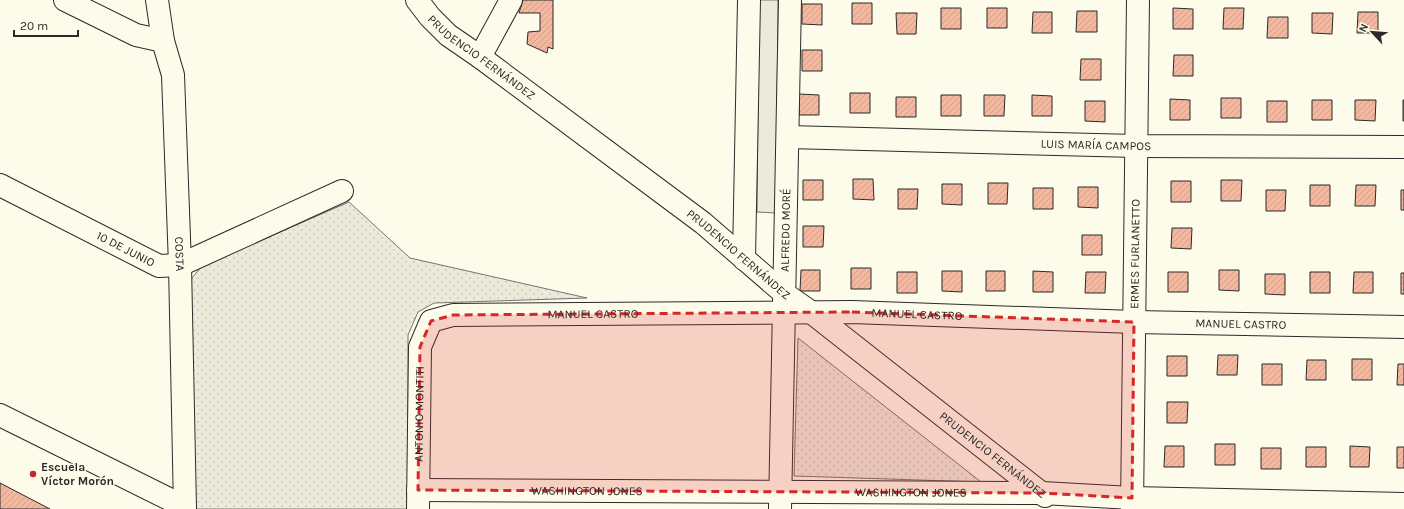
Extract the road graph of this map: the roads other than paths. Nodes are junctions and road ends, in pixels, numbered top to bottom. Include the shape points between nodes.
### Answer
1 (65, 0) edge
2 (157, 0) edge
3 (417, 0) edge
4 (511, 0) edge
5 (749, 0) edge
6 (790, 0) edge
7 (1138, 0) edge
8 (163, 41) junction
9 (480, 57) junction
10 (788, 137) junction
11 (1136, 146) junction
12 (1404, 147) edge
13 (0, 185) edge
14 (342, 191) dead end
15 (744, 259) junction
16 (180, 265) junction
17 (785, 303) junction
18 (811, 312) junction
19 (431, 322) joint
20 (1134, 322) junction
21 (1404, 327) edge
22 (0, 415) edge
23 (1042, 493) junction
24 (418, 500) edge
25 (781, 500) edge
26 (1132, 503) edge
27 (1404, 504) edge
28 (185, 508) edge
29 (1062, 509) edge

1 - 8 street via 136,35
2 - 8 street, COSTA
3 - 9 street, PRUDENCIO FERNÁNDEZ via 448,35
4 - 9 street
5 - 15 street
6 - 10 street, ALFREDO MORÉ
7 - 11 street, ERMES FURLANETTO
8 - 16 street, COSTA via 173,75
9 - 15 street, PRUDENCIO FERNÁNDEZ via 703,223
10 - 11 street, LUIS MARÍA CAMPOS
10 - 17 street, ALFREDO MORÉ
11 - 12 street, LUIS MARÍA CAMPOS
11 - 20 street, ERMES FURLANETTO
13 - 16 street, 10 DE JUNIO via 158,266
14 - 16 street, 10 DE JUNIO
15 - 17 street, PRUDENCIO FERNÁNDEZ
16 - 28 street, COSTA
17 - 18 street, PRUDENCIO FERNÁNDEZ
17 - 19 street, MANUEL CASTRO via 453,315
17 - 25 street, ALFREDO MORÉ
18 - 20 street, MANUEL CASTRO
18 - 23 street, PRUDENCIO FERNÁNDEZ
19 - 24 street, ANTONIO MONTITI via 420,347
20 - 21 street, MANUEL CASTRO
20 - 26 street, ERMES FURLANETTO
22 - 28 street
23 - 25 street, WASHINGTON JONES
23 - 26 street, WASHINGTON JONES
23 - 29 street, PRUDENCIO FERNÁNDEZ
24 - 25 street, WASHINGTON JONES
26 - 27 street, WASHINGTON JONES

